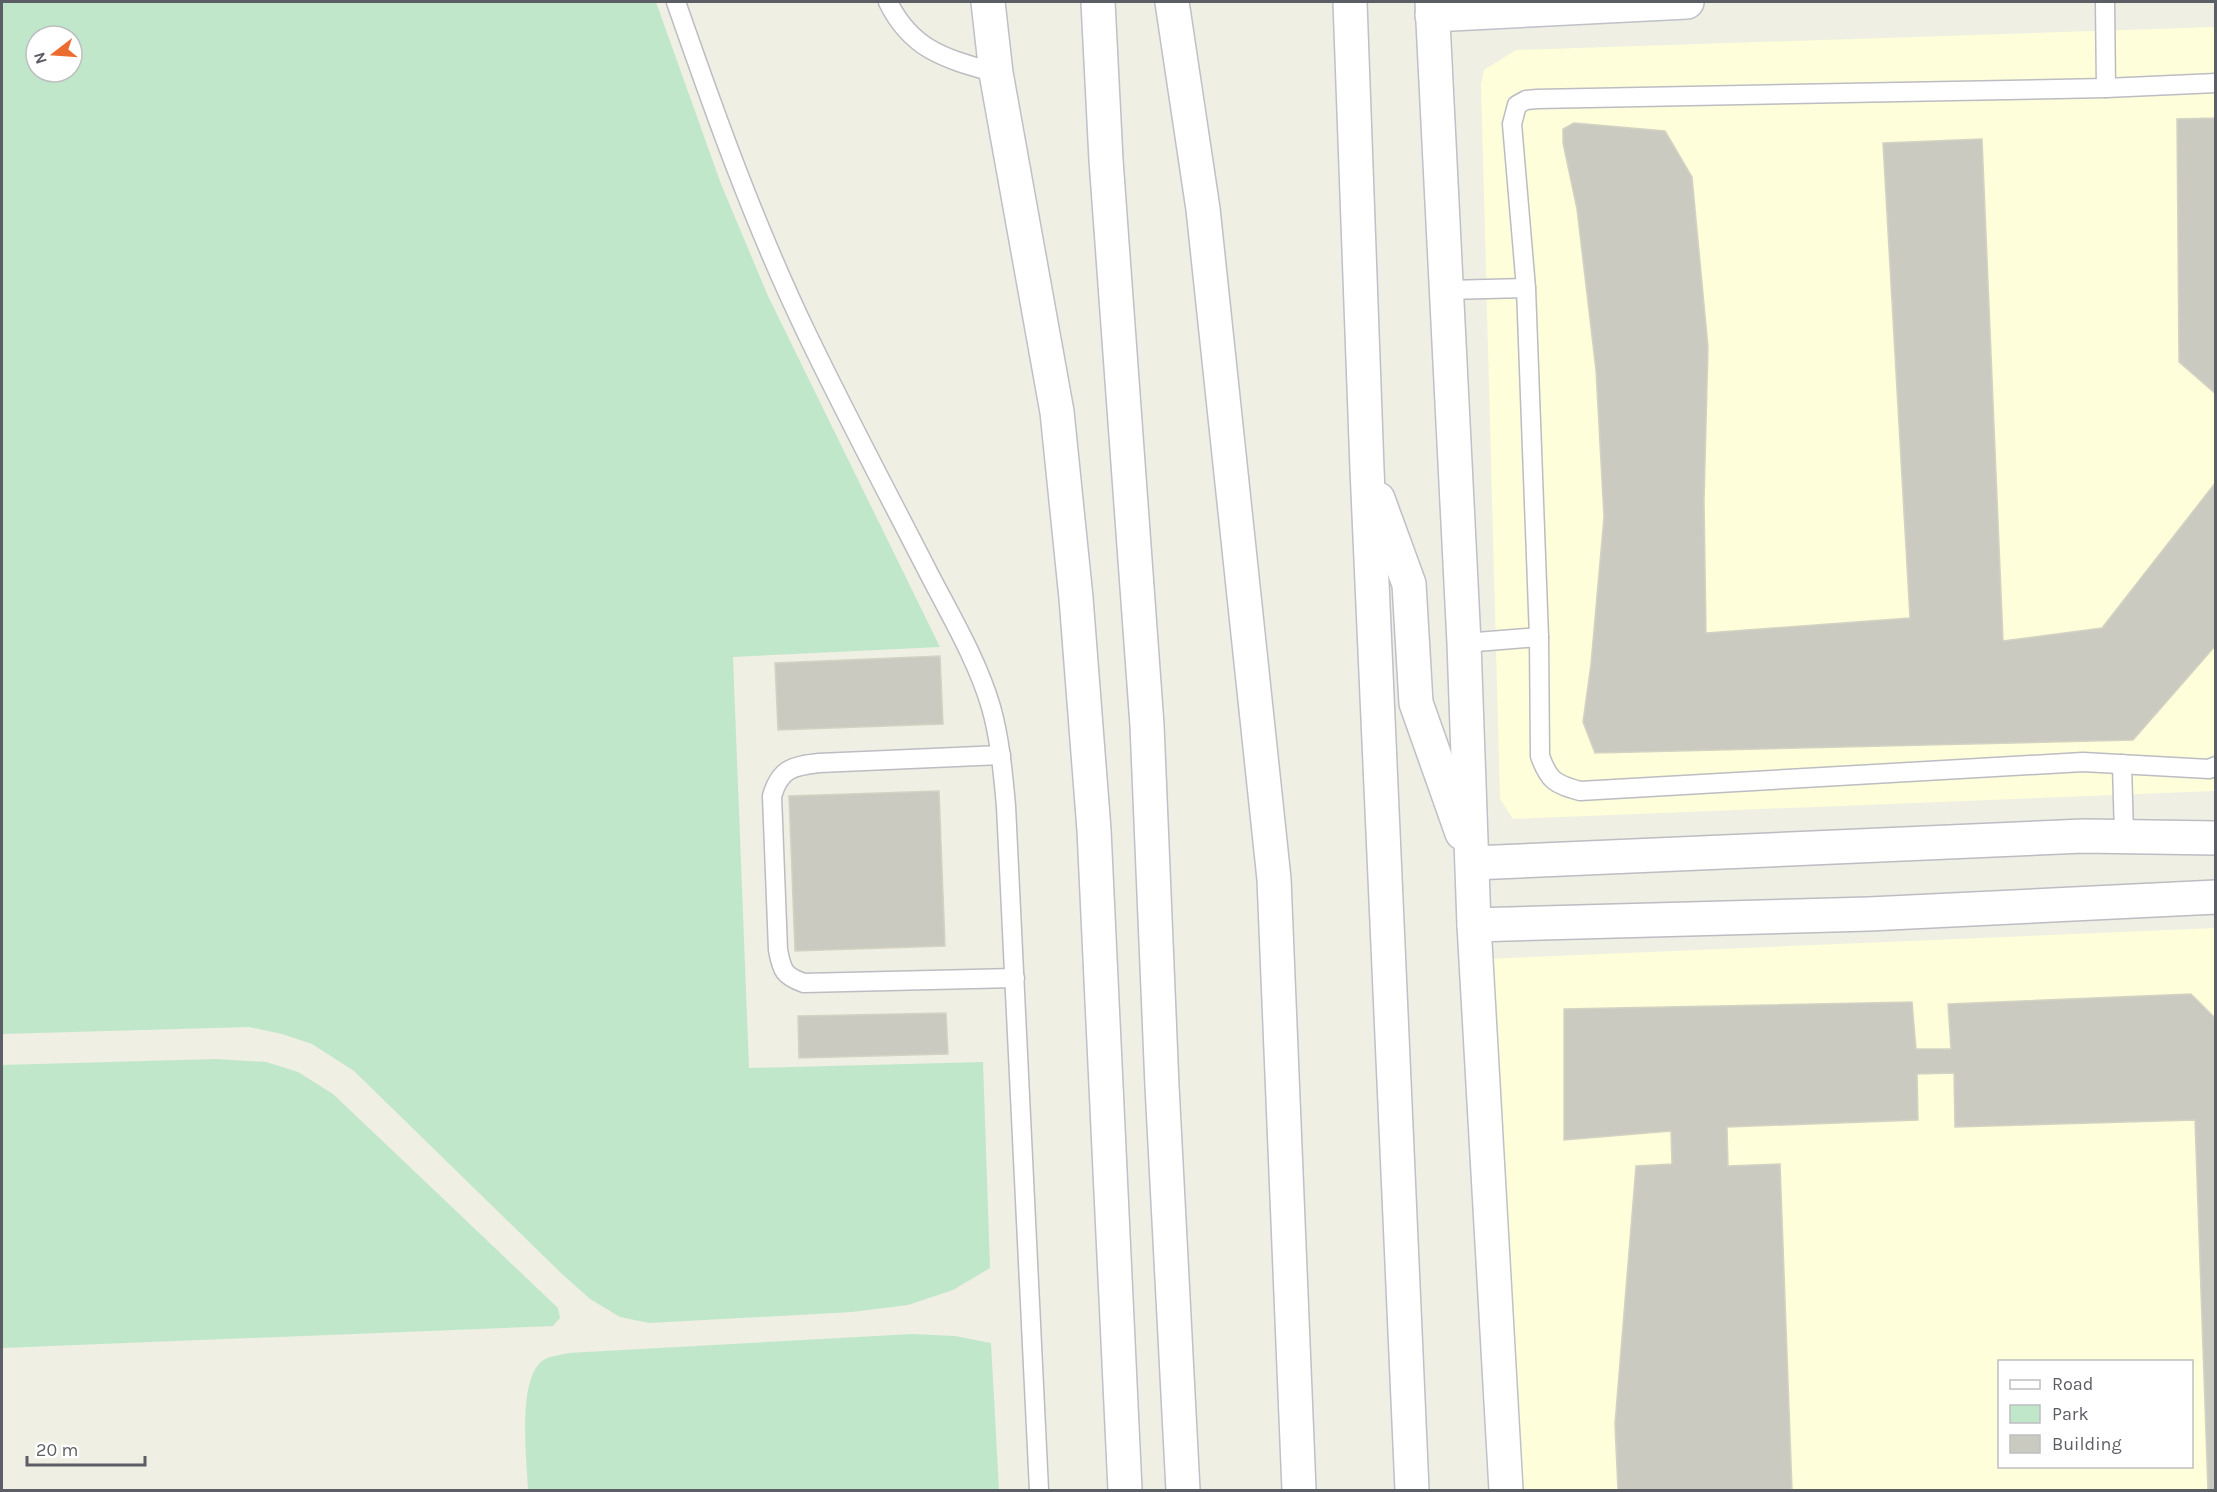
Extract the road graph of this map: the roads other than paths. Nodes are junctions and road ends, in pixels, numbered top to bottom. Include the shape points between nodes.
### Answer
1 (676, 2) edge
2 (888, 2) edge
3 (988, 2) edge
4 (1098, 2) edge
5 (1149, 2) edge
6 (1172, 2) edge
7 (1350, 2) edge
8 (1688, 2) edge
9 (2105, 2) edge
10 (1432, 8) edge
11 (1178, 43) junction
12 (996, 74) junction
13 (2216, 83) edge
14 (2106, 88) junction
15 (1526, 288) junction
16 (1447, 290) junction
17 (1367, 469) junction
18 (1539, 637) junction
19 (1464, 643) junction
20 (1001, 755) junction
21 (2122, 764) junction
22 (2216, 766) edge
23 (2124, 836) junction
24 (2216, 838) edge
25 (1473, 863) junction
26 (2216, 897) edge
27 (1474, 925) junction
28 (1015, 978) junction
29 (1039, 1491) edge
30 (1125, 1491) edge
31 (1183, 1491) edge
32 (1299, 1491) edge
33 (1413, 1491) edge
34 (1506, 1491) edge

1 - 20 lane via 762,234 845,411 972,658 991,708
2 - 12 lane via 906,31 929,50
3 - 12 street
4 - 31 street via 1147,725
5 - 11 street
6 - 11 street
7 - 17 street
8 - 10 street
9 - 14 lane
10 - 16 street
11 - 32 street via 1203,209 1274,879
12 - 30 street via 1057,412 1077,598 1094,830
13 - 14 lane
14 - 15 lane via 1526,100 1517,105 1512,124
15 - 16 lane
15 - 18 lane
16 - 19 street
17 - 25 street via 1409,584 1416,703
17 - 33 street
18 - 19 lane
18 - 21 lane via 1540,756 1547,775 1560,785 1580,791 2083,762
19 - 25 street
20 - 28 lane
20 - 28 lane via 819,763 788,770 777,780 772,796 778,950 782,968 790,978 804,983
21 - 22 lane via 2209,769
21 - 23 lane
23 - 24 street
23 - 25 street
25 - 27 street
26 - 27 street via 1857,914
27 - 34 street
28 - 29 lane

